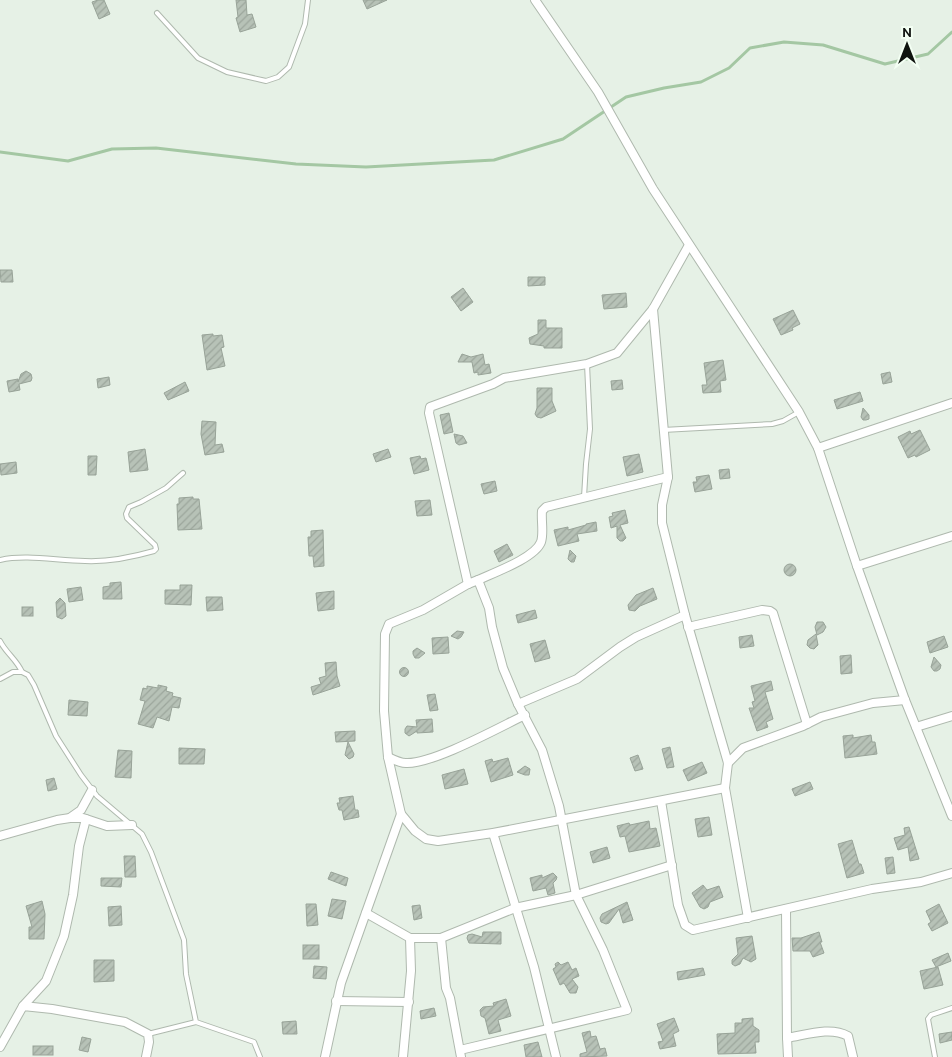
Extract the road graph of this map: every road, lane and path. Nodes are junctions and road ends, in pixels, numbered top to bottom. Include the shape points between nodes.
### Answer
1 (308, 0) edge
2 (535, 0) edge
3 (156, 13) dead end
4 (689, 244) junction
5 (653, 309) junction
6 (587, 364) junction
7 (952, 402) edge
8 (799, 412) junction
9 (663, 430) junction
10 (818, 448) junction
11 (183, 473) dead end
12 (668, 477) junction
13 (584, 499) junction
14 (952, 536) edge
15 (0, 560) edge
16 (857, 566) junction
17 (478, 580) junction
18 (468, 584) junction
19 (684, 615) junction
20 (688, 627) junction
21 (0, 641) edge
22 (22, 672) junction
23 (0, 679) edge
24 (905, 700) junction
25 (518, 704) junction
26 (525, 715) junction
27 (952, 716) edge
28 (807, 724) junction
29 (916, 727) junction
30 (388, 757) junction
31 (728, 763) junction
32 (725, 788) junction
33 (92, 790) junction
34 (660, 801) junction
35 (402, 814) junction
36 (952, 816) edge
37 (70, 818) junction
38 (86, 819) junction
39 (561, 820) junction
40 (132, 825) junction
41 (493, 833) junction
42 (0, 836) edge
43 (672, 865) junction
44 (952, 873) edge
45 (576, 895) junction
46 (515, 908) junction
47 (786, 909) junction
48 (366, 913) junction
49 (748, 918) junction
50 (410, 938) junction
51 (441, 938) junction
52 (336, 1001) junction
53 (408, 1002) junction
54 (24, 1006) junction
55 (952, 1008) edge
56 (196, 1022) junction
57 (548, 1029) junction
58 (148, 1034) junction
59 (787, 1038) junction
60 (0, 1047) edge
61 (461, 1053) edge
62 (146, 1057) edge
63 (260, 1057) edge
64 (325, 1057) edge
65 (403, 1057) edge
66 (556, 1057) edge
67 (788, 1057) edge
68 (853, 1057) edge
69 (935, 1057) edge

1 - 3 lane via 305,24 289,67 278,77 266,81 227,72 198,58
2 - 4 street via 598,92 653,189
4 - 5 street
4 - 8 street
5 - 6 street via 617,353
5 - 9 street
6 - 13 lane via 590,429
6 - 18 street via 504,378 429,408
7 - 10 street
8 - 9 lane via 772,424
8 - 10 street
9 - 12 street
10 - 16 street
11 - 15 lane via 166,488 127,511 126,518 155,545 154,551 87,562 22,558
12 - 13 street
12 - 19 street via 662,523
13 - 17 street via 543,509 542,540 537,549
14 - 16 street
16 - 24 street
17 - 18 street
17 - 25 street via 489,608 503,668
18 - 30 street via 387,626 384,711
19 - 20 street
19 - 25 street via 628,642 577,679
20 - 28 street via 762,610 773,613
20 - 31 street
21 - 22 lane
22 - 23 lane via 13,672
22 - 33 lane via 34,685 56,736
24 - 28 street via 873,703
24 - 29 street
25 - 26 street
26 - 30 street via 421,761 406,763
26 - 39 street via 542,750
27 - 29 street
28 - 31 street via 743,748
29 - 36 street
30 - 35 street
31 - 32 street
32 - 34 street
32 - 49 street
33 - 37 street via 81,810
33 - 40 lane
34 - 39 street
34 - 43 street
35 - 41 street via 421,836 434,841
35 - 48 street
37 - 38 street
37 - 42 street
38 - 40 street via 107,826
38 - 54 street via 78,846 74,895 64,936 46,981
39 - 41 street
39 - 45 street
40 - 56 lane via 142,834 151,852 184,940 186,974
41 - 46 street
43 - 45 street
43 - 49 street via 678,905 688,928 698,930
44 - 47 street
45 - 46 street
45 - 57 street via 627,1010
46 - 51 street
46 - 57 street via 534,967
47 - 49 street
47 - 59 street
48 - 50 street
48 - 52 street
50 - 51 street
50 - 53 street
51 - 61 street via 446,988
52 - 53 street
52 - 64 street
53 - 65 street
54 - 58 street via 125,1022
54 - 60 street
55 - 69 lane via 928,1019
56 - 58 lane
56 - 63 lane via 254,1042
57 - 61 street
57 - 66 street
58 - 62 street
59 - 67 street
59 - 68 street via 839,1032 848,1036

